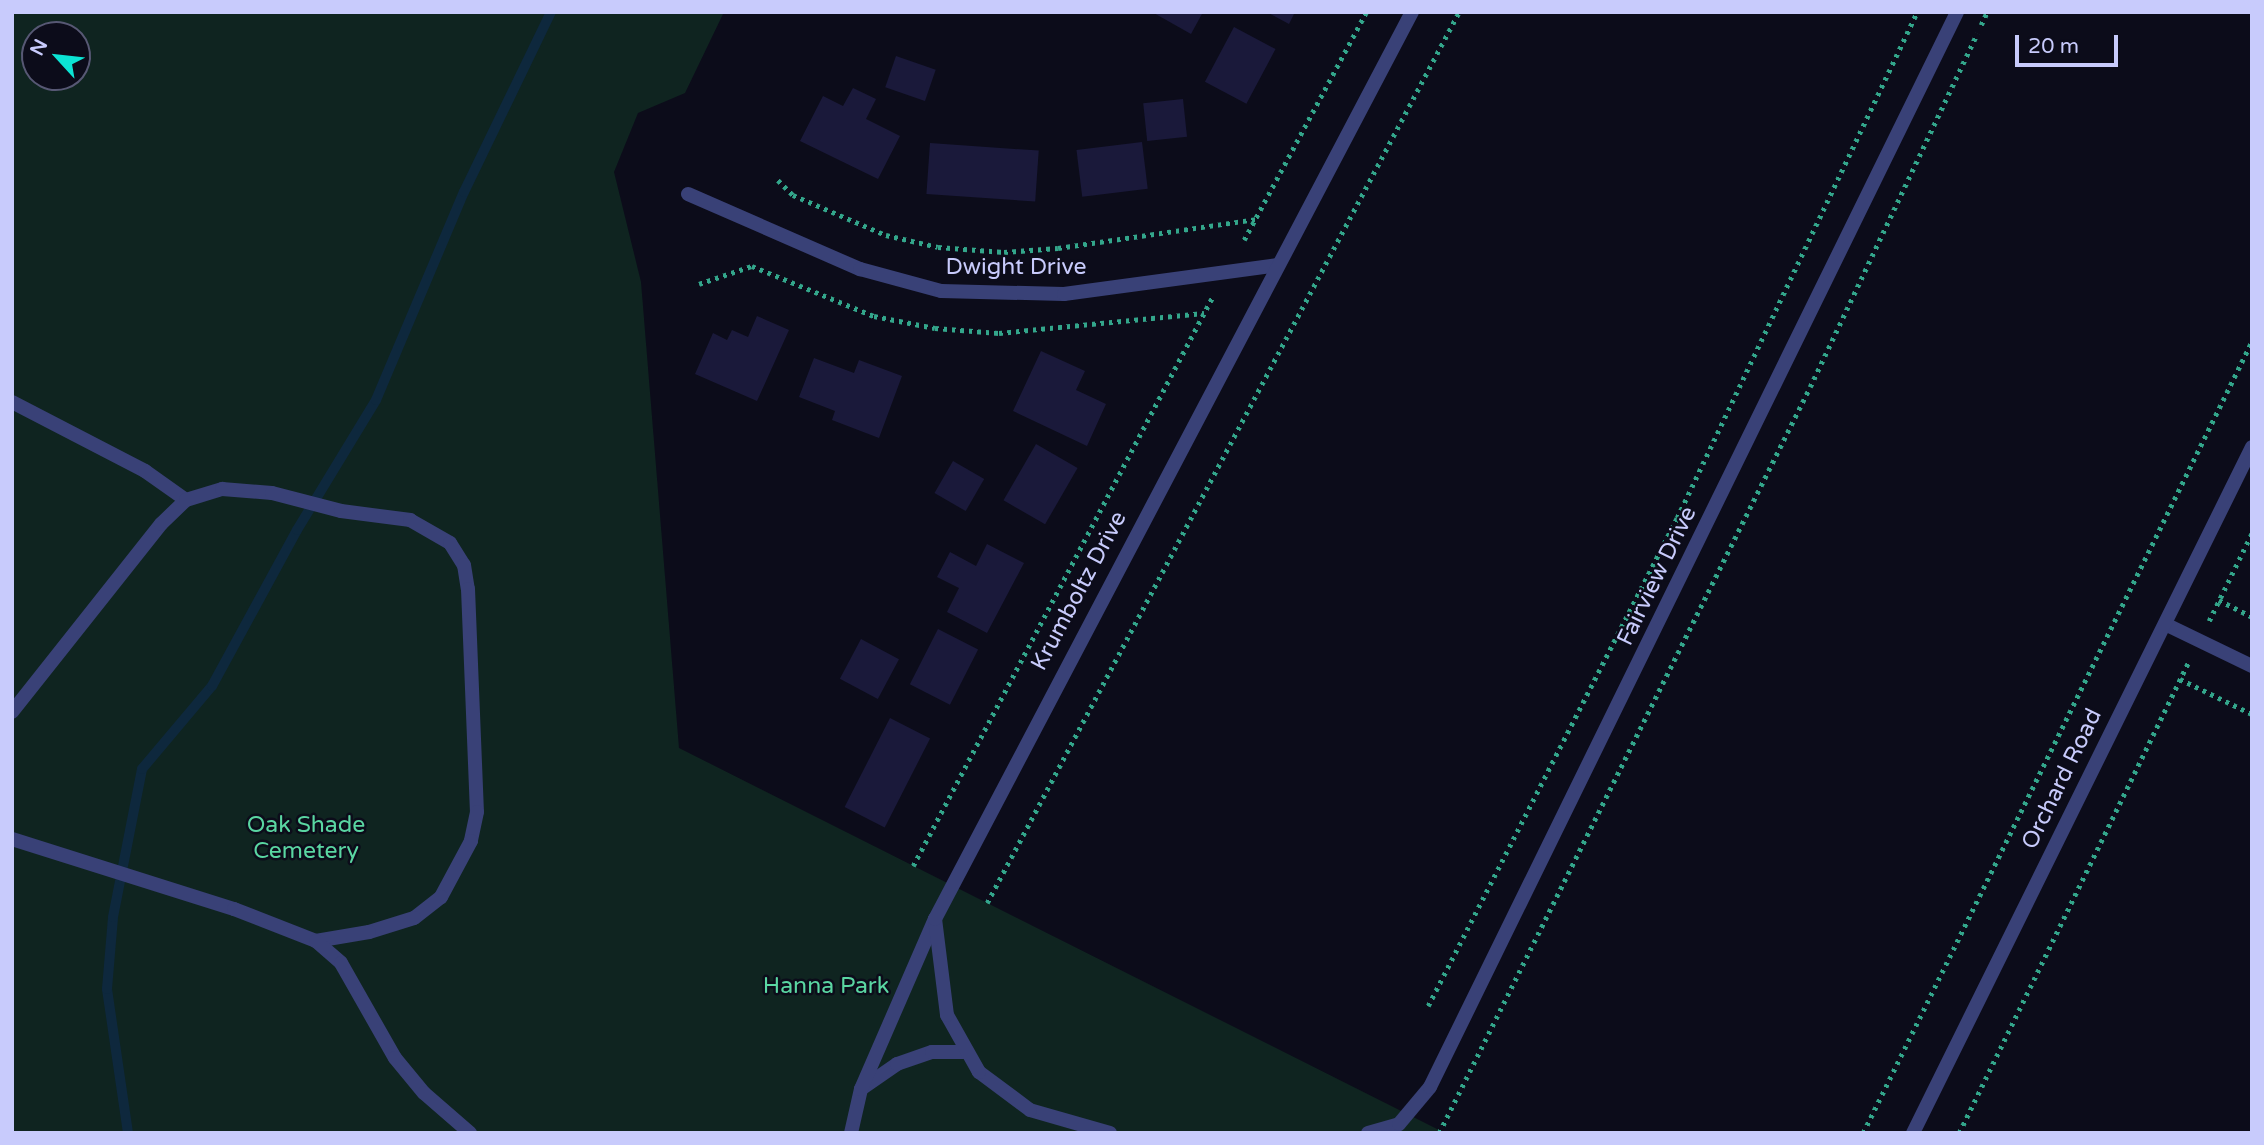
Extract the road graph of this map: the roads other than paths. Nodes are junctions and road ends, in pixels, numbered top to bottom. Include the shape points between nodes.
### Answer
1 (1412, 12) edge
2 (1957, 12) edge
3 (688, 194) dead end
4 (1278, 265) junction
5 (12, 402) edge
6 (2252, 447) edge
7 (186, 500) junction
8 (2165, 624) junction
9 (2252, 666) edge
10 (12, 712) edge
11 (12, 839) edge
12 (935, 919) junction
13 (316, 941) junction
14 (964, 1052) junction
15 (861, 1089) junction
16 (1398, 1128) edge
17 (470, 1133) edge
18 (851, 1133) edge
19 (1110, 1133) edge
20 (1368, 1133) edge
21 (1913, 1133) edge

1 - 4 street, Krumboltz Drive
2 - 16 street, Fairview Drive via 1430,1087
3 - 4 street, Dwight Drive via 860,269 941,291 1064,294
4 - 12 street, Krumboltz Drive
5 - 7 street via 145,471
6 - 8 street, Orchard Road
7 - 10 street via 160,524
7 - 13 street via 222,489 272,493 420,524 450,543 464,565 477,812 471,841 441,897 414,918
8 - 9 street
8 - 21 street, Orchard Road
11 - 13 street
12 - 14 street via 944,1002
12 - 15 street, Krumboltz Drive
13 - 17 street via 341,963 409,1076
14 - 15 street via 932,1052 909,1060
14 - 19 street via 979,1072 1030,1110
15 - 18 street, Krumboltz Drive
16 - 20 street, Fairview Drive

